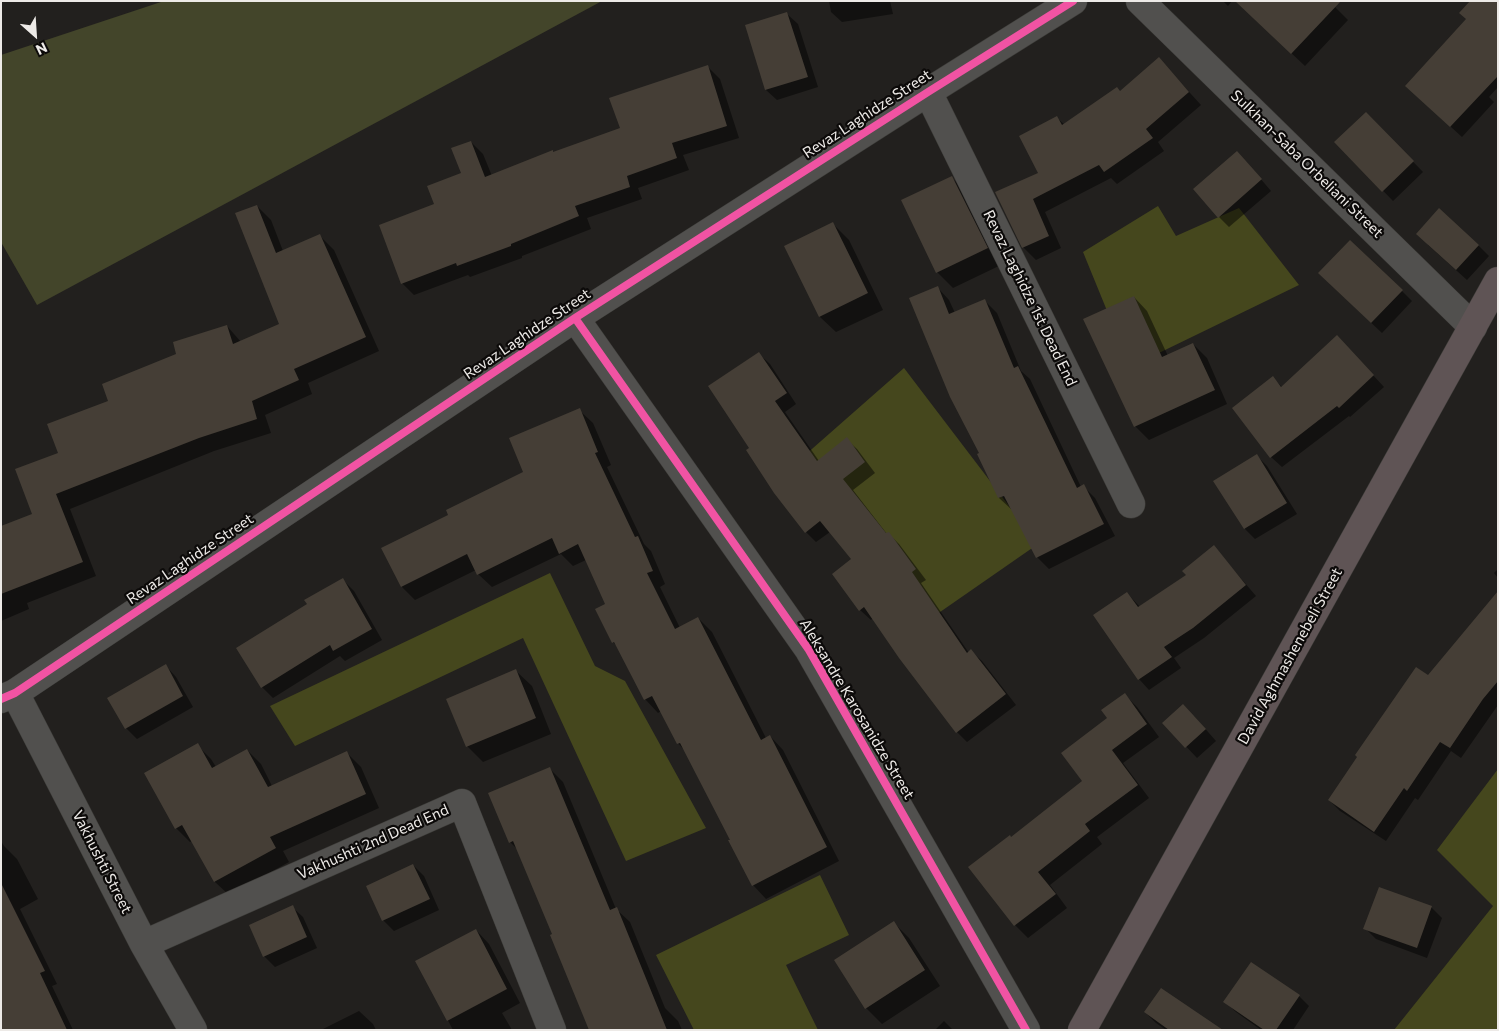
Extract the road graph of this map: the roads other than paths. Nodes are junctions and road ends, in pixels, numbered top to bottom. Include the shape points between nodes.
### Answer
1 (1074, 1) edge
2 (1140, 1) edge
3 (928, 92) junction
4 (1498, 281) edge
5 (575, 318) junction
6 (1473, 326) junction
7 (1132, 504) dead end
8 (8, 696) edge
9 (144, 944) junction
10 (193, 1030) edge
11 (552, 1030) edge
12 (1026, 1030) edge
13 (1082, 1030) edge

1 - 3 street, Revaz Laghidze Street
2 - 6 street, Sulkhan-Saba Orbeliani Street
3 - 5 street, Revaz Laghidze Street
3 - 7 street, Revaz Laghidze 1st Dead End
4 - 6 main road, David Aghmashenebeli Street
5 - 8 street, Revaz Laghidze Street
5 - 12 street, Aleksandre Karosanidze Street via 809,650
6 - 13 main road, David Aghmashenebeli Street
8 - 9 street, Vakhushti Street
9 - 10 street, Vakhushti Street
9 - 11 street, Vakhushti 2nd Dead End via 462,803

